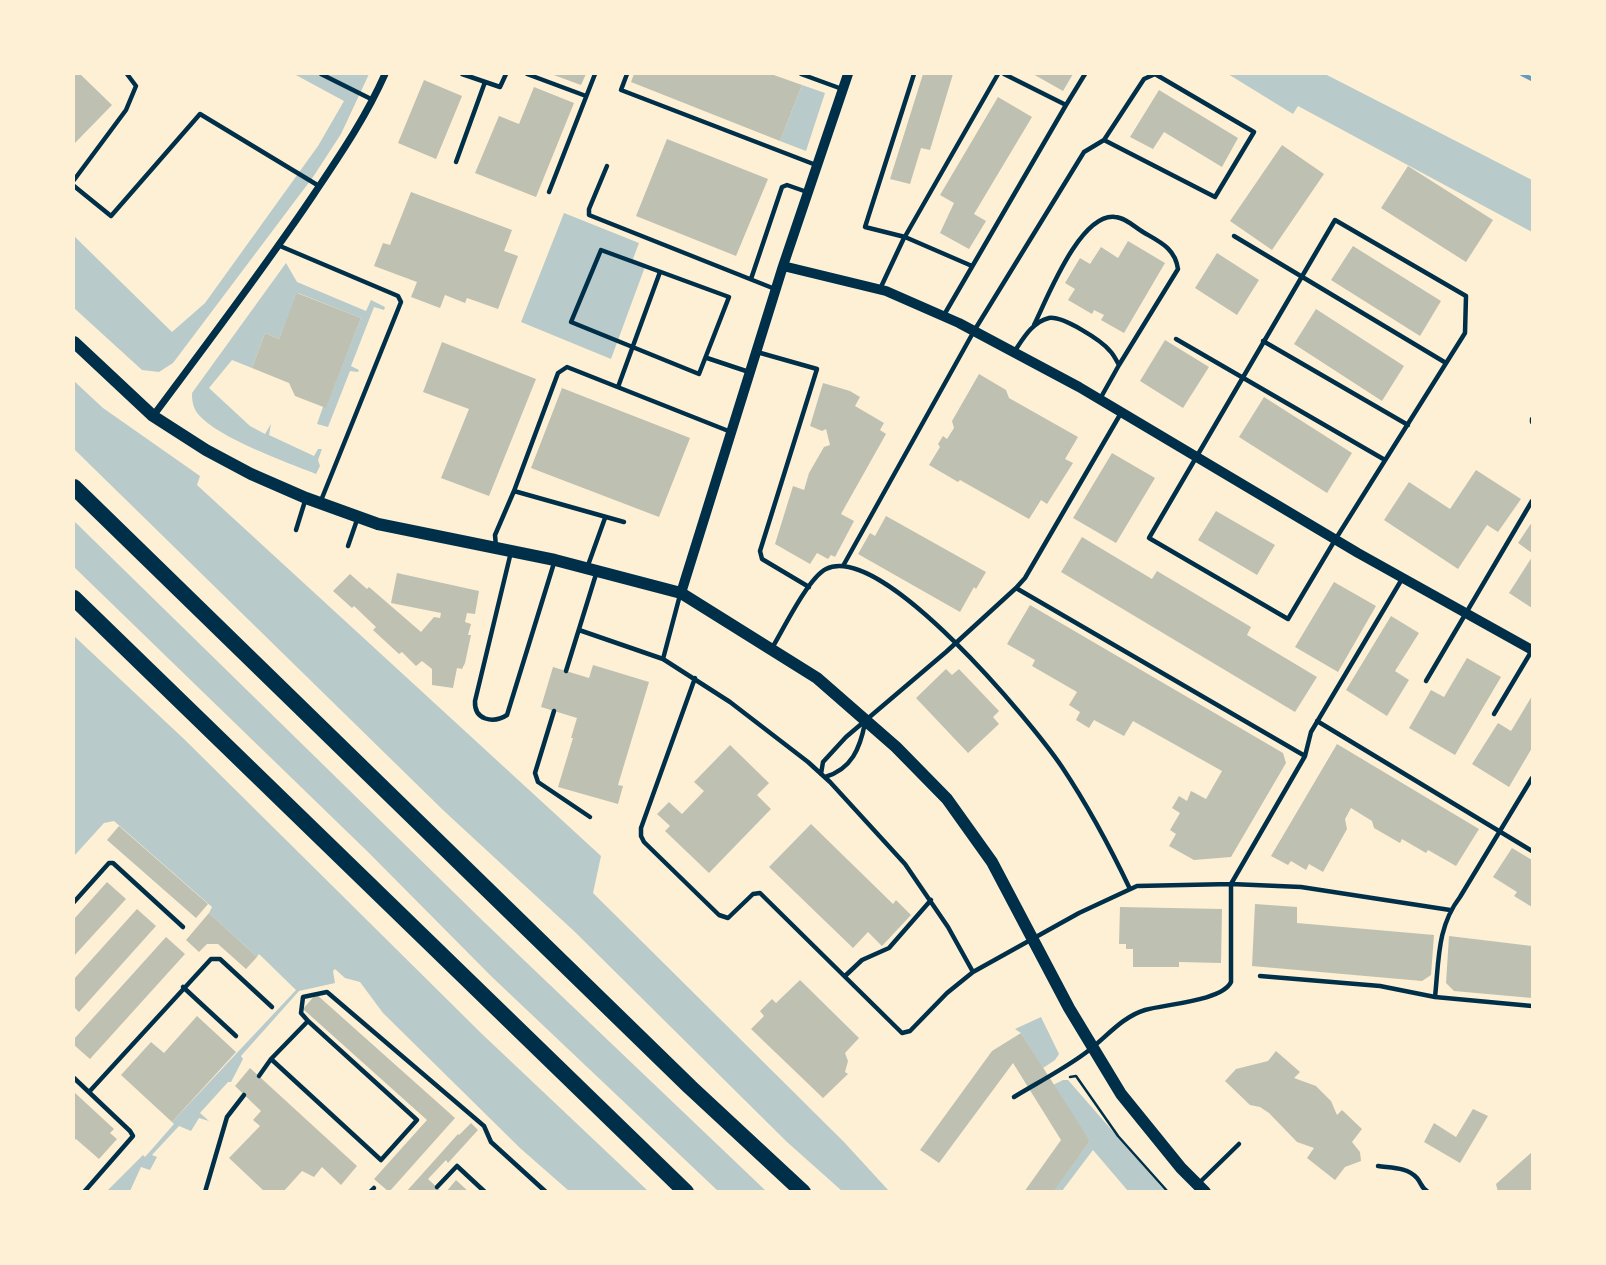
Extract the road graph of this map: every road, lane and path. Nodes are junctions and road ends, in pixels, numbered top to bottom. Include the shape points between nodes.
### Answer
1 (127, 74) edge
2 (321, 74) edge
3 (385, 74) edge
4 (462, 74) edge
5 (506, 74) edge
6 (527, 74) edge
7 (595, 74) edge
8 (627, 74) edge
9 (802, 74) edge
10 (848, 74) edge
11 (914, 74) edge
12 (998, 74) edge
13 (1004, 74) edge
14 (1085, 74) edge
15 (485, 82) junction
16 (843, 89) junction
17 (586, 96) junction
18 (373, 100) junction
19 (1066, 106) junction
20 (1104, 140) junction
21 (456, 162) dead end
22 (817, 165) junction
23 (607, 166) dead end
24 (74, 180) edge
25 (74, 186) edge
26 (319, 186) junction
27 (549, 192) dead end
28 (808, 192) junction
29 (1234, 236) dead end
30 (905, 237) junction
31 (280, 246) junction
32 (783, 266) junction
33 (972, 266) junction
34 (660, 272) junction
35 (1302, 277) junction
36 (751, 279) junction
37 (776, 289) junction
38 (880, 289) junction
39 (943, 316) junction
40 (1034, 325) junction
41 (974, 331) junction
42 (1176, 339) dead end
43 (1263, 341) junction
44 (74, 342) edge
45 (633, 346) junction
46 (757, 352) junction
47 (1013, 352) junction
48 (707, 358) junction
49 (1446, 363) junction
50 (1119, 365) junction
51 (750, 373) junction
52 (1242, 377) junction
53 (618, 387) junction
54 (1099, 400) junction
55 (1121, 413) junction
56 (153, 416) junction
57 (1408, 425) junction
58 (731, 432) junction
59 (1195, 457) junction
60 (1385, 460) junction
61 (74, 487) edge
62 (514, 491) junction
63 (306, 498) junction
64 (1532, 501) edge
65 (320, 504) junction
66 (358, 517) junction
67 (605, 518) junction
68 (624, 522) dead end
69 (296, 530) dead end
70 (1335, 540) junction
71 (348, 546) dead end
72 (496, 548) junction
73 (511, 551) junction
74 (555, 560) junction
75 (843, 566) junction
76 (592, 570) junction
77 (1403, 578) junction
78 (809, 587) junction
79 (1016, 587) junction
80 (681, 593) junction
81 (74, 598) edge
82 (1465, 613) junction
83 (579, 630) junction
84 (956, 643) junction
85 (772, 649) junction
86 (1532, 650) edge
87 (663, 659) junction
88 (566, 671) dead end
89 (695, 678) junction
90 (1426, 681) dead end
91 (554, 711) dead end
92 (1494, 714) dead end
93 (866, 719) junction
94 (1317, 721) junction
95 (1305, 756) junction
96 (822, 775) junction
97 (1532, 778) edge
98 (590, 817) dead end
99 (1500, 832) junction
100 (1532, 851) edge
101 (1231, 884) junction
102 (1130, 889) junction
103 (932, 900) junction
104 (74, 902) edge
105 (1450, 910) junction
106 (183, 927) dead end
107 (1033, 939) junction
108 (972, 972) junction
109 (845, 976) junction
110 (1260, 976) dead end
111 (183, 987) junction
112 (1435, 997) junction
113 (1532, 1006) edge
114 (272, 1007) dead end
115 (307, 1021) junction
116 (236, 1036) dead end
117 (1092, 1049) junction
118 (271, 1059) junction
119 (259, 1076) dead end
120 (1047, 1077) junction
121 (74, 1078) edge
122 (89, 1092) junction
123 (244, 1095) dead end
124 (1014, 1097) dead end
125 (1239, 1144) dead end
126 (1378, 1166) dead end
127 (437, 1187) dead end
128 (1201, 1188) edge
129 (83, 1192) edge
130 (205, 1192) edge
131 (485, 1192) edge
132 (546, 1192) edge
133 (686, 1192) edge
134 (803, 1192) edge
135 (1168, 1192) edge
136 (1428, 1192) edge

1 - 24 lane via 136,86 126,110
2 - 18 lane
3 - 18 street
4 - 15 lane
5 - 15 lane via 500,87
6 - 17 lane
7 - 17 lane
8 - 22 lane via 621,90
9 - 16 lane
10 - 16 street
11 - 30 lane via 865,227
12 - 30 lane
13 - 19 lane
14 - 19 lane
15 - 21 lane
16 - 22 street
17 - 27 lane
18 - 26 street
19 - 33 lane
20 - 20 lane via 1215,197 1254,132 1155,74 1137,88
20 - 41 lane via 1084,152
22 - 28 street
23 - 36 lane via 589,215
25 - 26 lane via 111,216 200,114
26 - 31 street
28 - 32 street
28 - 36 lane via 782,187
29 - 35 lane
30 - 33 lane
30 - 38 lane
31 - 56 street
31 - 65 lane via 398,296 401,302
32 - 37 street
32 - 38 street
33 - 39 lane
34 - 45 lane
34 - 45 lane via 601,250 571,322
34 - 48 lane via 729,297
35 - 43 lane
35 - 49 lane
35 - 49 lane via 1335,220 1465,296 1465,333
36 - 37 lane
37 - 46 street
38 - 39 street
39 - 41 street
40 - 47 lane
40 - 50 lane via 1061,318 1103,344
40 - 50 lane via 1079,239 1089,227 1116,216 1170,248 1178,269
41 - 47 street
41 - 75 lane
42 - 52 lane
43 - 52 lane
43 - 57 lane
44 - 56 main road
45 - 48 lane via 699,374
45 - 53 lane
46 - 51 street
46 - 78 lane via 817,369 760,551 762,559
47 - 54 street
48 - 51 lane
49 - 57 lane
50 - 54 lane
51 - 58 street
52 - 59 lane
52 - 60 lane
53 - 58 lane
53 - 62 lane via 568,367 558,373
54 - 55 street
55 - 59 street
55 - 79 lane
56 - 63 main road via 206,450
57 - 60 lane
58 - 80 street
59 - 70 street
59 - 70 lane via 1149,538 1288,619
60 - 70 lane
61 - 134 highway
62 - 67 lane
62 - 72 lane via 495,535
63 - 65 main road
63 - 69 lane
64 - 82 lane
65 - 66 main road
66 - 71 lane
66 - 72 main road
67 - 68 lane
67 - 76 lane
70 - 77 street
72 - 73 main road
73 - 74 main road
73 - 74 lane via 475,701 478,716 490,720 507,715
74 - 76 main road
75 - 78 lane via 825,569
75 - 84 lane via 884,583
76 - 80 main road
76 - 83 lane
77 - 82 street
77 - 94 lane
78 - 85 lane
79 - 84 lane
79 - 95 lane
80 - 85 main road
80 - 87 lane
81 - 133 highway
82 - 86 street
82 - 90 lane
83 - 87 lane
83 - 88 lane
84 - 93 lane
84 - 102 lane via 1061,766
85 - 93 main road via 817,678
86 - 92 lane
87 - 89 lane
89 - 96 lane
89 - 109 lane via 641,835 644,842 719,915 728,918 753,894 760,893
91 - 98 lane via 535,773 538,782
93 - 96 lane via 823,762
93 - 96 lane via 859,751 835,774
93 - 107 main road via 947,799 992,862
94 - 95 lane
94 - 99 lane
95 - 101 lane
96 - 103 lane via 905,864
97 - 99 lane
99 - 100 lane
99 - 105 lane
101 - 102 lane
101 - 105 lane via 1301,887
101 - 117 lane via 1229,986 1215,995 1143,1011
102 - 107 lane
103 - 108 lane
103 - 109 lane via 889,948 862,960
104 - 106 lane via 113,863
105 - 112 lane via 1442,929
107 - 108 lane
107 - 117 main road
108 - 109 lane via 910,1031 902,1032
110 - 112 lane via 1380,986
111 - 114 lane via 206,962 220,959
111 - 116 lane
111 - 122 lane
112 - 113 lane
115 - 118 lane
115 - 118 lane via 417,1120 381,1160
115 - 132 lane via 300,1013 303,997 327,992 484,1126 491,1142
117 - 120 lane
117 - 128 main road via 1149,1132
118 - 119 lane
120 - 124 lane
120 - 135 path via 1051,1084 1076,1076 1118,1136
121 - 122 lane
122 - 129 lane via 133,1136
123 - 130 lane via 227,1117
125 - 128 lane
126 - 136 lane via 1406,1170
127 - 131 lane via 457,1166

